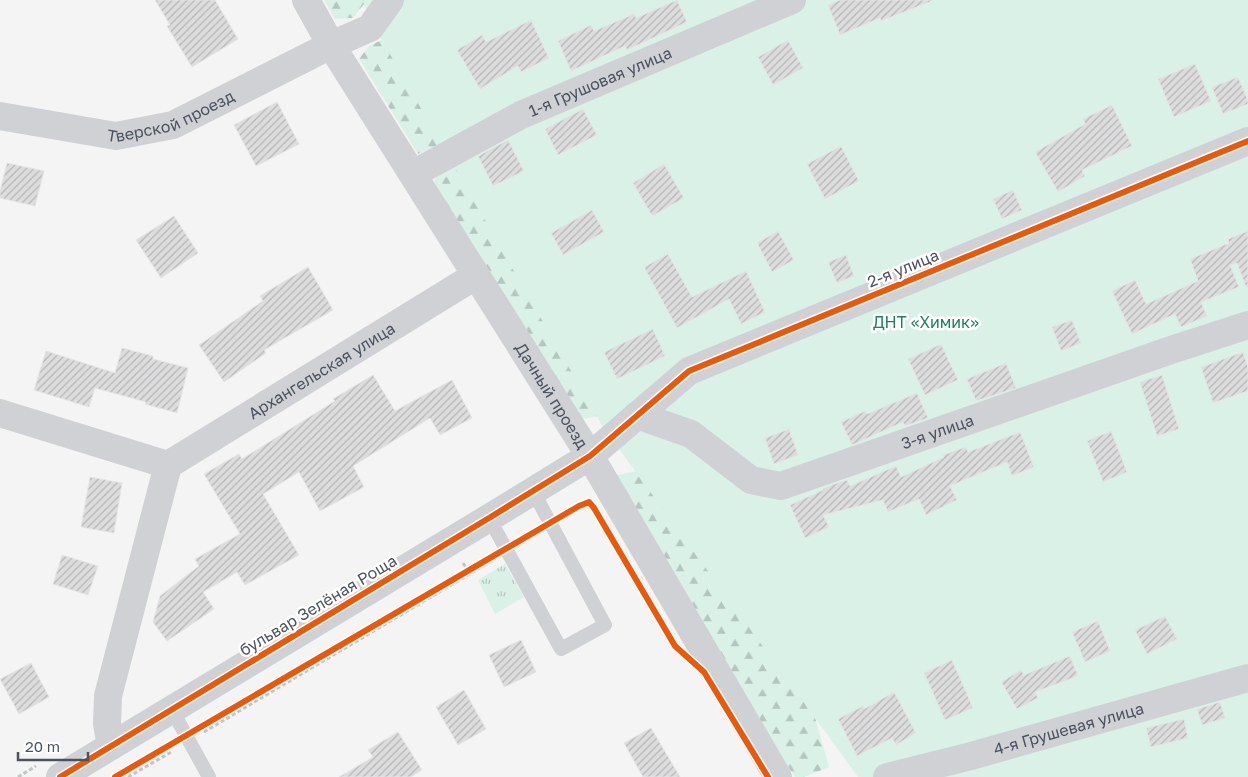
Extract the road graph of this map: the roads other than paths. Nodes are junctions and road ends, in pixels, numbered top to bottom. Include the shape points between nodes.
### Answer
1 (306, 0) edge
2 (390, 0) edge
3 (792, 0) edge
4 (332, 45) junction
5 (0, 116) edge
6 (1248, 140) edge
7 (413, 174) junction
8 (475, 276) junction
9 (1248, 325) edge
10 (0, 414) edge
11 (636, 415) junction
12 (590, 456) junction
13 (168, 465) junction
14 (533, 491) junction
15 (489, 518) junction
16 (1248, 678) edge
17 (172, 710) junction
18 (112, 746) junction
19 (60, 777) edge
20 (209, 777) edge
21 (778, 777) edge
22 (887, 777) edge

1 - 4 street, Дачный проезд
2 - 4 street via 370,28
3 - 7 street, 1-я Грушовая улица via 521,115
4 - 5 street, Тверской проезд via 173,125 116,136
4 - 7 street, Дачный проезд
6 - 11 street, 2-я улица via 688,371
7 - 8 street, Дачный проезд
8 - 12 street, Дачный проезд
8 - 13 street, Архангельская улица
9 - 11 street, 3-я улица via 781,486 750,480 691,434
10 - 13 street
11 - 12 street, 2-я улица
12 - 14 street, бульвар Зелёная Роща
12 - 21 street, Дачный проезд
13 - 18 street via 108,696 107,724
14 - 15 street, бульвар Зелёная Роща
14 - 15 lane via 605,625 561,649
15 - 17 street, бульвар Зелёная Роща
16 - 22 street, 4-я Грушевая улица
17 - 18 street, бульвар Зелёная Роща
17 - 20 lane
18 - 19 street, бульвар Зелёная Роща

